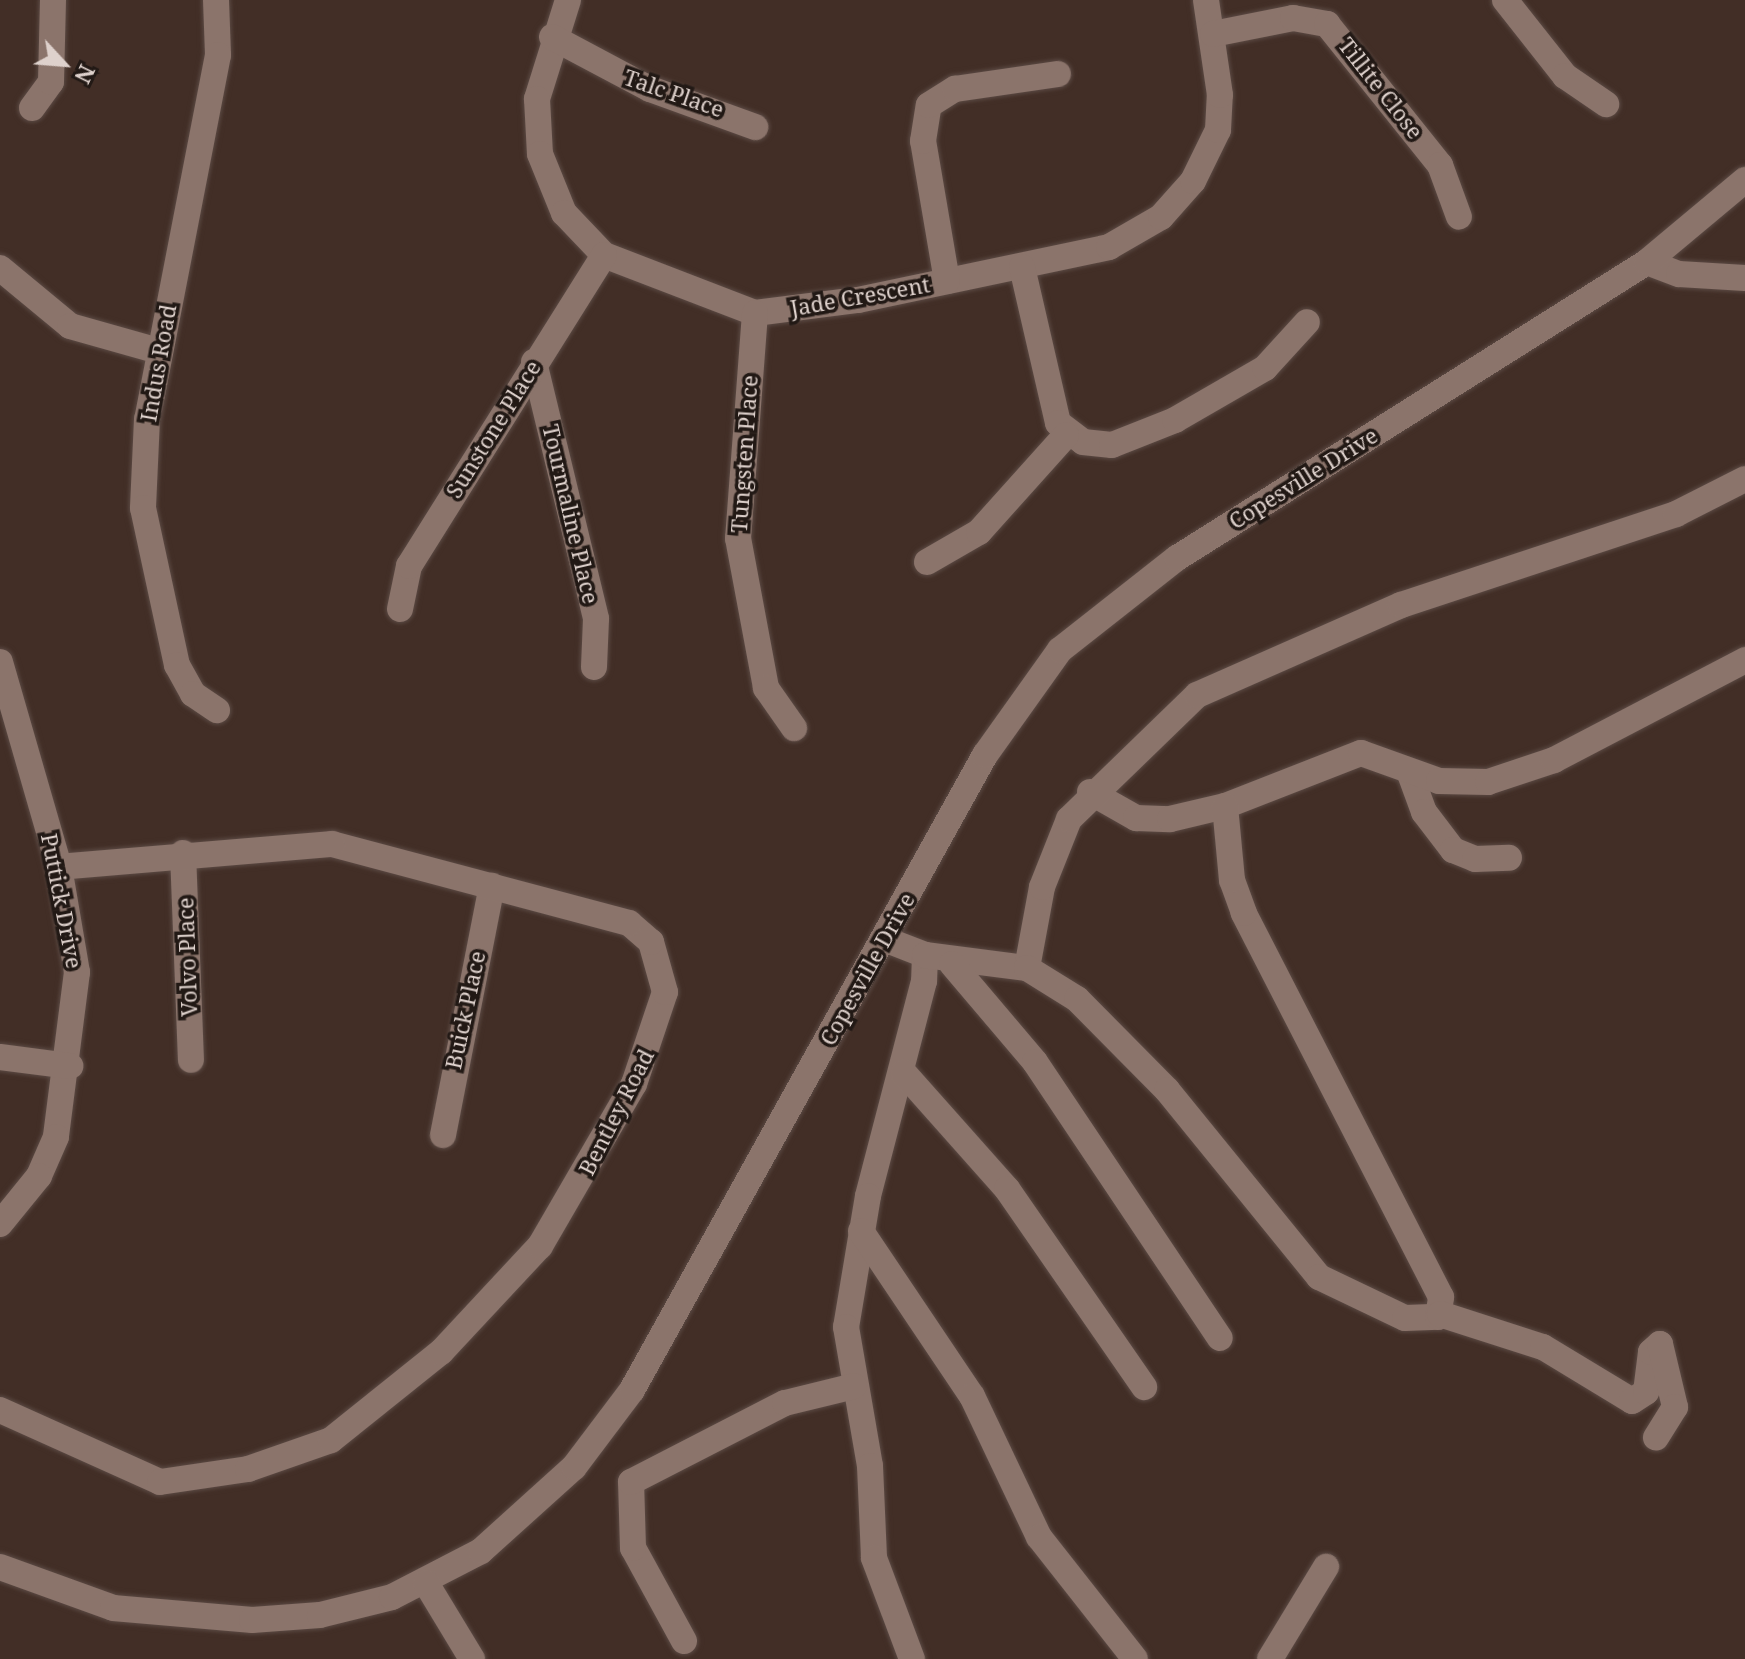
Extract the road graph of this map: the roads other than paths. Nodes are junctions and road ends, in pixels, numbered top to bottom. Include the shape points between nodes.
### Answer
1 (53, 0) edge
2 (216, 0) edge
3 (568, 0) edge
4 (1206, 0) edge
5 (1505, 0) edge
6 (1213, 34) junction
7 (552, 37) junction
8 (1058, 74) dead end
9 (1606, 104) dead end
10 (32, 108) dead end
11 (755, 127) dead end
12 (1745, 180) edge
13 (1459, 217) dead end
14 (604, 255) junction
15 (1647, 262) junction
16 (1022, 267) junction
17 (0, 268) edge
18 (1745, 278) edge
19 (947, 281) junction
20 (755, 313) junction
21 (1307, 322) dead end
22 (159, 351) junction
23 (534, 362) junction
24 (1066, 435) junction
25 (1745, 479) edge
26 (927, 562) dead end
27 (400, 609) dead end
28 (1745, 660) edge
29 (0, 662) edge
30 (594, 667) dead end
31 (217, 710) dead end
32 (794, 728) dead end
33 (1409, 771) junction
34 (1090, 792) junction
35 (1225, 806) junction
36 (183, 853) junction
37 (1509, 858) dead end
38 (59, 867) junction
39 (492, 886) junction
40 (884, 939) junction
41 (925, 955) junction
42 (952, 964) junction
43 (1027, 968) junction
44 (0, 1057) edge
45 (191, 1060) dead end
46 (70, 1066) junction
47 (904, 1073) junction
48 (443, 1135) dead end
49 (0, 1224) edge
50 (861, 1231) junction
51 (1440, 1314) junction
52 (1220, 1338) dead end
53 (854, 1386) junction
54 (1144, 1387) dead end
55 (0, 1410) edge
56 (1656, 1437) dead end
57 (0, 1567) edge
58 (1326, 1567) dead end
59 (426, 1583) junction
60 (684, 1641) dead end
61 (472, 1659) edge
62 (912, 1659) edge
63 (1135, 1659) edge
64 (1270, 1659) edge

1 - 10 street via 51,82
2 - 22 street, Indus Road via 210,102
3 - 7 street
4 - 6 street, Jade Crescent
5 - 9 street via 1565,76
6 - 13 street, Tillite Close via 1293,18 1327,24 1440,165
6 - 16 street, Jade Crescent via 1218,130 1178,202 1109,247
7 - 11 street, Talc Place via 640,84
7 - 14 street via 537,99 540,154 564,213
8 - 19 street via 955,89 929,105 923,141
12 - 15 street, Copesville Drive
14 - 20 street
14 - 23 street, Sunstone Place
15 - 18 street via 1679,274
15 - 40 street, Copesville Drive via 1236,520 1092,621 1009,717
16 - 19 street, Jade Crescent
16 - 24 street via 1053,407
17 - 22 street via 70,326
19 - 20 street, Jade Crescent
20 - 32 street, Tungsten Place via 738,538 766,688
21 - 24 street via 1265,368 1175,420 1112,445
22 - 31 street, Indus Road via 143,459 146,542 184,683
23 - 27 street, Sunstone Place via 409,566
23 - 30 street, Tourmaline Place via 596,619
24 - 26 street via 979,532
25 - 34 street via 1676,514 1523,560 1248,668 1168,718
28 - 33 street via 1536,767 1472,783
29 - 38 street, Puttick Drive
33 - 35 street via 1361,753
33 - 37 street via 1424,812 1453,850 1475,859
34 - 35 street via 1152,821
34 - 43 street via 1047,873
35 - 51 street via 1232,880 1244,913 1441,1297
36 - 38 street, Bentley Road
36 - 39 street, Bentley Road via 332,844
36 - 45 street, Volvo Place
38 - 46 street, Puttick Drive via 77,972
39 - 48 street, Buick Place
39 - 55 street, Bentley Road via 629,923 651,942 665,992 648,1055 561,1215 441,1352 331,1440 188,1482 137,1474
40 - 41 street
40 - 59 street, Copesville Drive via 600,1436 502,1534
41 - 42 street
41 - 47 street
42 - 43 street
42 - 52 street via 1035,1062
43 - 51 street via 1077,999 1167,1090 1319,1277 1405,1318
44 - 46 street
46 - 49 street, Puttick Drive via 56,1137 39,1176
47 - 50 street
47 - 54 street via 1007,1189
50 - 53 street via 847,1303
50 - 63 street via 972,1396 1039,1537
51 - 56 street via 1543,1347 1632,1401 1646,1392 1651,1352 1660,1344 1675,1407
53 - 60 street via 785,1403 631,1482 633,1548
53 - 62 street via 870,1466 874,1558
57 - 59 street, Copesville Drive via 113,1608 206,1619 320,1615
58 - 64 street
59 - 61 street

